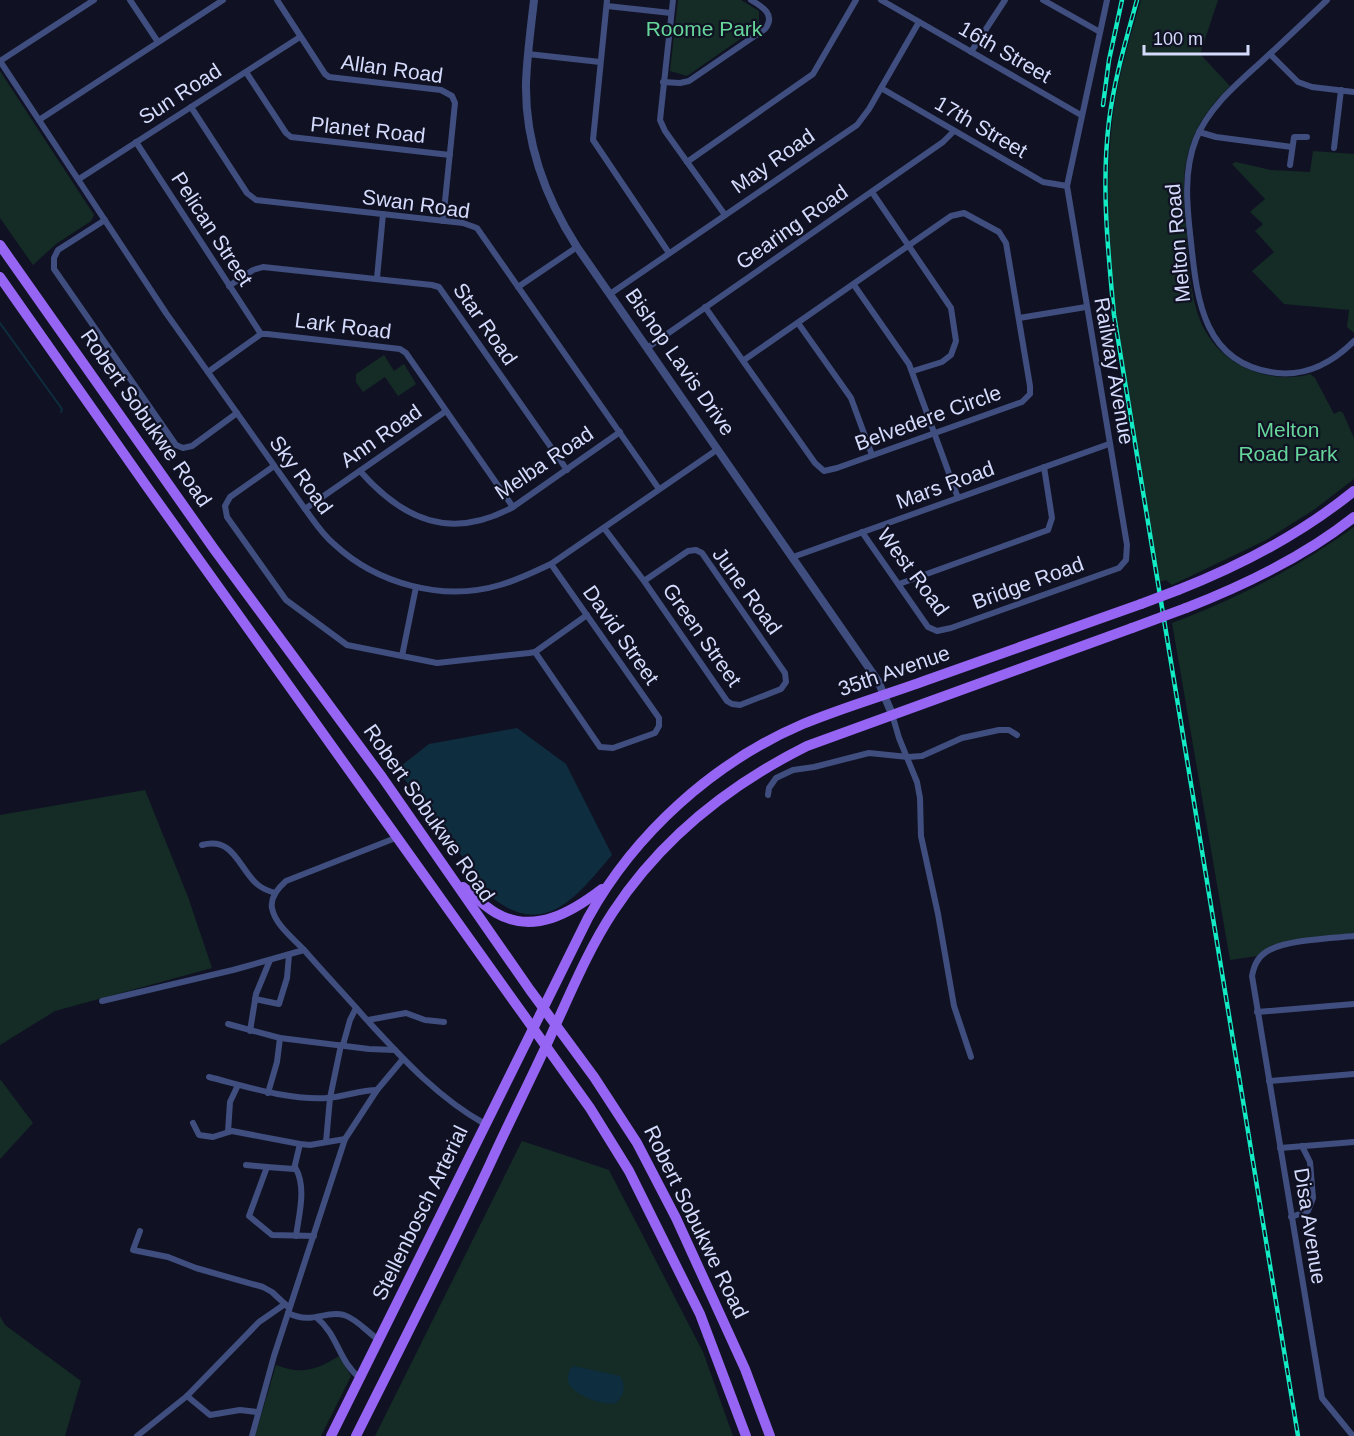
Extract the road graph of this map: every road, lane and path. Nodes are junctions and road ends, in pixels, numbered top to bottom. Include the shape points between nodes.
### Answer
1 (94, 0) edge
2 (130, 0) edge
3 (224, 0) edge
4 (276, 0) edge
5 (534, 0) edge
6 (673, 0) edge
7 (751, 0) edge
8 (856, 0) edge
9 (881, 0) edge
10 (1005, 0) edge
11 (1043, 0) edge
12 (1107, 0) edge
13 (1327, 0) edge
14 (607, 3) edge
15 (671, 13) junction
16 (919, 22) junction
17 (1100, 32) junction
18 (300, 36) junction
19 (158, 42) junction
20 (971, 52) junction
21 (528, 54) junction
22 (1270, 54) junction
23 (0, 61) edge
24 (600, 62) junction
25 (246, 72) junction
26 (663, 81) junction
27 (881, 88) junction
28 (1341, 90) junction
29 (1354, 92) edge
30 (191, 107) junction
31 (1082, 115) junction
32 (39, 120) junction
33 (954, 131) junction
34 (1199, 132) junction
35 (1307, 137) dead end
36 (136, 142) junction
37 (1292, 147) junction
38 (1334, 148) dead end
39 (450, 155) junction
40 (687, 162) junction
41 (1290, 165) dead end
42 (79, 180) junction
43 (1067, 186) junction
44 (872, 192) junction
45 (383, 214) junction
46 (725, 215) junction
47 (105, 220) junction
48 (443, 221) junction
49 (0, 245) edge
50 (910, 245) junction
51 (577, 247) junction
52 (669, 253) junction
53 (0, 277) edge
54 (377, 278) junction
55 (854, 285) junction
56 (230, 286) junction
57 (518, 287) junction
58 (610, 294) junction
59 (1086, 307) junction
60 (705, 308) junction
61 (1019, 318) junction
62 (798, 323) junction
63 (261, 334) junction
64 (1354, 341) edge
65 (647, 348) junction
66 (744, 360) junction
67 (913, 371) junction
68 (208, 372) junction
69 (446, 411) junction
70 (237, 414) junction
71 (620, 432) junction
72 (933, 434) junction
73 (1110, 444) junction
74 (718, 449) junction
75 (872, 455) junction
76 (274, 466) junction
77 (1044, 467) junction
78 (567, 470) junction
79 (360, 471) junction
80 (659, 489) junction
81 (1354, 491) edge
82 (958, 498) junction
83 (513, 507) junction
84 (304, 509) junction
85 (1354, 517) edge
86 (604, 528) junction
87 (862, 532) junction
88 (793, 557) junction
89 (1126, 560) joint
90 (551, 564) junction
91 (644, 582) junction
92 (899, 584) junction
93 (416, 587) junction
94 (586, 615) junction
95 (937, 632) joint
96 (535, 652) junction
97 (402, 656) junction
98 (785, 673) joint
99 (885, 696) junction
100 (892, 714) junction
101 (1017, 735) dead end
102 (908, 757) junction
103 (768, 795) dead end
104 (398, 837) junction
105 (202, 845) dead end
106 (453, 879) junction
107 (607, 885) junction
108 (275, 893) junction
109 (1354, 936) edge
110 (304, 950) junction
111 (289, 955) junction
112 (270, 960) junction
113 (255, 999) junction
114 (102, 1001) dead end
115 (1354, 1004) edge
116 (544, 1007) junction
117 (356, 1008) junction
118 (1257, 1012) junction
119 (368, 1020) junction
120 (444, 1022) dead end
121 (228, 1024) dead end
122 (556, 1024) junction
123 (534, 1028) junction
124 (250, 1031) junction
125 (280, 1038) junction
126 (342, 1045) junction
127 (546, 1046) junction
128 (395, 1050) junction
129 (971, 1058) dead end
130 (403, 1059) junction
131 (1354, 1074) edge
132 (209, 1077) dead end
133 (1269, 1081) junction
134 (238, 1084) junction
135 (377, 1090) junction
136 (268, 1093) junction
137 (330, 1098) junction
138 (193, 1123) dead end
139 (485, 1124) junction
140 (228, 1132) junction
141 (345, 1139) junction
142 (326, 1142) junction
143 (1354, 1142) edge
144 (300, 1144) junction
145 (1302, 1146) junction
146 (1280, 1148) junction
147 (246, 1165) dead end
148 (267, 1167) junction
149 (295, 1167) junction
150 (1292, 1217) junction
151 (140, 1231) dead end
152 (296, 1236) junction
153 (314, 1236) junction
154 (288, 1308) junction
155 (317, 1318) junction
156 (379, 1340) junction
157 (360, 1378) junction
158 (187, 1396) junction
159 (257, 1412) junction
160 (137, 1436) edge
161 (252, 1436) edge
162 (331, 1436) edge
163 (356, 1436) edge
164 (746, 1436) edge
165 (771, 1436) edge
166 (1353, 1436) edge

1 - 23 street
2 - 19 street
3 - 19 street
4 - 18 street, Allan Road
5 - 21 street, Bishop Lavis Drive
6 - 15 street
7 - 26 street via 769,14 765,29 689,81
8 - 40 street via 813,74
9 - 16 street, 16th Street
10 - 20 street
11 - 17 street
12 - 17 street
13 - 22 street, Melton Road
14 - 15 street
14 - 24 street
15 - 26 street
16 - 20 street, 16th Street
16 - 27 street, May Road
17 - 31 street
18 - 25 street, Sun Road
18 - 39 street, Allan Road via 329,77 450,93 455,103
19 - 32 street
20 - 31 street, 16th Street
21 - 24 street
21 - 51 street, Bishop Lavis Drive via 527,114 536,160 554,208
22 - 28 street via 1298,82
22 - 34 street, Melton Road via 1220,101
23 - 32 street, Sky Road
24 - 52 street via 594,140
25 - 30 street, Sun Road
25 - 39 street, Planet Road via 291,137
26 - 40 street via 660,120
27 - 33 street, 17th Street
27 - 46 street, May Road via 856,124
28 - 29 street
28 - 38 street
30 - 36 street, Sun Road
30 - 45 street, Swan Road via 252,198
31 - 43 street
32 - 42 street, Sky Road
33 - 43 street, 17th Street via 1043,182
33 - 44 street, Gearing Road
34 - 37 street
34 - 64 street, Melton Road via 1189,166 1187,208 1196,291 1212,334 1226,351 1244,363 1282,374 1322,365
35 - 37 street via 1296,136
36 - 42 street, Sun Road
36 - 56 street, Pelican Street
37 - 41 street
39 - 48 street, Allan Road
40 - 46 street
42 - 47 street, Sky Road
43 - 59 street, Railway Avenue
44 - 50 street
44 - 60 street, Gearing Road
45 - 48 street, Swan Road
45 - 54 street
46 - 52 street, May Road
47 - 68 street, Sky Road
47 - 70 street via 58,250 53,262 108,348 176,445 192,446
48 - 57 street, Swan Road via 477,228
49 - 106 main road, Robert Sobukwe Road
50 - 55 street, Belvedere Circle
50 - 61 street, Belvedere Circle via 960,213 999,232 1006,243
50 - 67 street via 950,305 956,341 945,361
51 - 57 street
51 - 58 street, Bishop Lavis Drive
52 - 58 street, May Road
53 - 104 main road, Robert Sobukwe Road
54 - 56 street, Star Road via 263,267
54 - 78 street, Star Road via 442,289
55 - 62 street, Belvedere Circle
55 - 67 street
56 - 63 street, Pelican Street
57 - 71 street, Swan Road
58 - 65 street, Bishop Lavis Drive
59 - 61 street
59 - 73 street, Railway Avenue
60 - 65 street, Gearing Road
60 - 66 street, Belvedere Circle
61 - 72 street, Belvedere Circle via 1030,386 1028,397
62 - 66 street, Belvedere Circle
62 - 75 street via 851,398
63 - 68 street
63 - 69 street, Lark Road via 400,349
65 - 74 street, Bishop Lavis Drive
66 - 75 street, Belvedere Circle via 824,471
67 - 72 street
68 - 70 street, Sky Road
69 - 79 street, Ann Road
69 - 83 street, Lark Road
70 - 76 street, Sky Road
71 - 78 street, Melba Road
71 - 80 street, Swan Road
72 - 75 street, Belvedere Circle
72 - 82 street
73 - 77 street, Mars Road
73 - 89 street, Railway Avenue
74 - 80 street, Sky Road
74 - 88 street, Bishop Lavis Drive
76 - 84 street, Sky Road
76 - 97 street via 230,497 225,506 226,517 286,600 347,645
77 - 82 street, Mars Road
77 - 92 street via 1052,518 1048,530
78 - 83 street, Melba Road
79 - 83 street, Melba Road via 391,503 428,520 473,522
79 - 84 street, Ann Road
80 - 86 street, Sky Road
81 - 99 main road, 35th Avenue, bridge via 1316,520 1230,569
82 - 87 street, Mars Road
84 - 93 street, Sky Road via 347,555 381,575
85 - 100 main road, 35th Avenue, bridge via 1237,588
86 - 90 street, Sky Road
86 - 91 street, Green Street
87 - 88 street, Mars Road
87 - 92 street, West Road
88 - 99 street, Bishop Lavis Drive via 873,672
89 - 95 street, Bridge Road via 1119,568
90 - 93 street, Sky Road via 524,577 480,589
90 - 94 street, David Street
91 - 98 street, June Road via 688,551 702,553
91 - 98 street, Green Street via 727,701 740,705 781,689 786,682
92 - 95 street, West Road via 928,627
93 - 97 street
94 - 96 street
94 - 96 street, David Street via 658,718 655,733 613,748 600,747
96 - 97 street via 445,663
99 - 100 street, Bishop Lavis Drive
99 - 107 main road, 35th Avenue via 803,724 731,764 664,819
100 - 102 street
100 - 122 main road, 35th Avenue via 815,743 757,773 723,795 678,835 650,863 612,913
101 - 102 street via 999,730 962,738 928,755
102 - 103 street via 869,753 793,770 776,778
102 - 129 street via 920,798 921,836 954,1006
104 - 108 street via 286,881
104 - 123 main road, Robert Sobukwe Road
105 - 108 street via 216,843 228,849 255,883
106 - 107 main road via 497,914 525,921 548,920 567,913
106 - 116 main road, Robert Sobukwe Road
107 - 116 main road, 35th Avenue
108 - 110 street via 272,909 276,918
109 - 118 street, Disa Avenue via 1300,942 1264,953 1253,972
110 - 111 street
110 - 117 street
111 - 112 street
111 - 113 street via 279,1004
112 - 113 street
112 - 114 street
113 - 124 street
115 - 118 street
116 - 122 main road, Robert Sobukwe Road
116 - 123 main road, Stellenbosch Arterial
117 - 119 street
117 - 126 street
118 - 133 street, Disa Avenue
119 - 120 street via 406,1013
119 - 128 street
121 - 124 street
122 - 127 main road, Stellenbosch Arterial
122 - 165 main road, Robert Sobukwe Road via 653,1173 702,1272
123 - 127 main road, Robert Sobukwe Road
123 - 139 main road, Stellenbosch Arterial
124 - 125 street
125 - 126 street
125 - 136 street
126 - 128 street
126 - 137 street
127 - 163 main road, Stellenbosch Arterial
127 - 164 main road, Robert Sobukwe Road via 618,1152 655,1220 703,1322
128 - 130 street
130 - 135 street
130 - 139 street via 448,1100
131 - 133 street
132 - 134 street
133 - 146 street, Disa Avenue
134 - 136 street
134 - 140 street via 230,1102
135 - 137 street
135 - 141 street
136 - 137 street
137 - 142 street
138 - 140 street via 196,1132 204,1137
139 - 156 main road, Stellenbosch Arterial
140 - 144 street
141 - 142 street
141 - 153 street
142 - 144 street
143 - 145 street
144 - 149 street
145 - 146 street
145 - 150 street via 1311,1162 1314,1198 1308,1211
146 - 150 street, Disa Avenue
147 - 148 street
148 - 149 street
148 - 152 street via 249,1217 272,1235
149 - 152 street via 302,1187
150 - 166 street, Disa Avenue via 1322,1398
151 - 154 street via 133,1250 257,1285 272,1292
152 - 153 street
153 - 154 street
154 - 155 street via 303,1318
154 - 158 street via 259,1322
154 - 159 street
155 - 156 street via 347,1316
155 - 157 street via 334,1337 344,1361
156 - 157 main road, Stellenbosch Arterial
157 - 162 main road, Stellenbosch Arterial
158 - 159 street via 210,1415 240,1410
158 - 160 street
159 - 161 street

